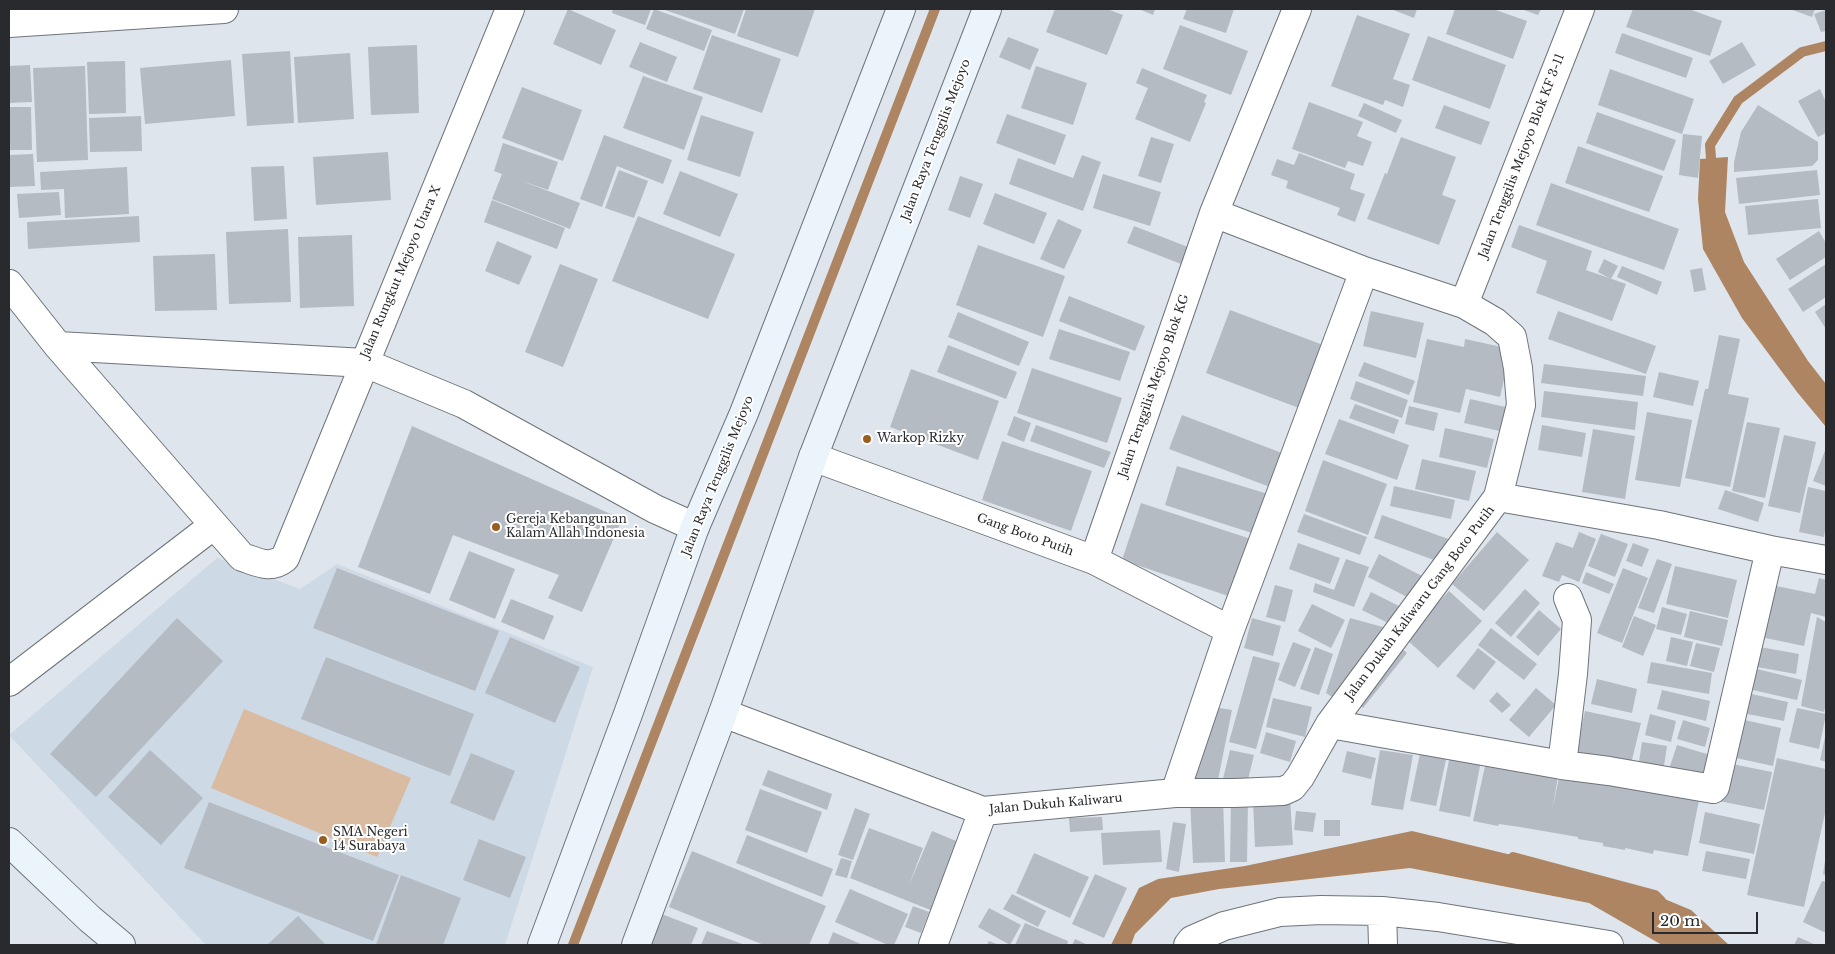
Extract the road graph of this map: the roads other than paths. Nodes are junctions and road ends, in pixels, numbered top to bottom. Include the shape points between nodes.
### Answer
1 (224, 9) edge
2 (510, 9) edge
3 (901, 9) edge
4 (987, 9) edge
5 (1297, 9) edge
6 (1580, 9) edge
7 (9, 23) edge
8 (1214, 213) junction
9 (1364, 271) junction
10 (9, 284) edge
11 (1464, 304) junction
12 (58, 346) junction
13 (365, 363) junction
14 (813, 457) junction
15 (1498, 497) junction
16 (214, 525) junction
17 (695, 527) junction
18 (1770, 550) junction
19 (1094, 560) junction
20 (1826, 560) edge
21 (1568, 598) dead end
22 (1230, 630) junction
23 (9, 682) edge
24 (723, 713) junction
25 (1330, 724) junction
26 (1562, 765) junction
27 (1283, 791) joint
28 (1175, 793) junction
29 (983, 811) junction
30 (9, 842) edge
31 (1382, 911) junction
32 (121, 945) edge
33 (542, 945) edge
34 (636, 945) edge
35 (933, 945) edge
36 (1188, 945) edge
37 (1383, 945) edge
38 (1609, 945) edge

1 - 7 street
2 - 13 street, Jalan Rungkut Mejoyo Utara X
3 - 17 street, Jalan Raya Tenggilis Mejoyo via 744,413
4 - 14 street, Jalan Raya Tenggilis Mejoyo
5 - 8 street, Jalan Tenggilis Mejoyo Blok KG
6 - 11 street, Jalan Tenggilis Mejoyo Blok KF 3-11
8 - 9 street, Jalan Dukuh Kaliwaru Gang Boto Putih
8 - 19 street, Jalan Tenggilis Mejoyo Blok KG
9 - 11 street, Jalan Dukuh Kaliwaru Gang Boto Putih
9 - 22 street
10 - 12 street
11 - 15 street, Jalan Dukuh Kaliwaru Gang Boto Putih via 1495,322 1512,337 1518,368 1521,405
12 - 13 street, Jalan Rungkut Mejoyo Utara X
12 - 16 street
13 - 16 street via 285,558 273,565 242,557
13 - 17 street via 464,404 655,509
14 - 19 street, Gang Boto Putih
14 - 24 street, Jalan Raya Tenggilis Mejoyo
15 - 18 street via 1658,525
15 - 25 street, Jalan Dukuh Kaliwaru Gang Boto Putih
16 - 23 street
17 - 33 street, Jalan Raya Tenggilis Mejoyo
18 - 20 street
18 - 26 street via 1715,787
19 - 22 street, Gang Boto Putih
21 - 26 street via 1576,620
22 - 28 street
24 - 29 street, Jalan Dukuh Kaliwaru
24 - 34 street, Jalan Raya Tenggilis Mejoyo
25 - 26 street
25 - 27 street, Jalan Dukuh Kaliwaru Gang Boto Putih via 1300,776 1292,787
27 - 28 street, Jalan Dukuh Kaliwaru
28 - 29 street, Jalan Dukuh Kaliwaru
29 - 35 street
30 - 32 street
31 - 36 street via 1280,912 1224,926 1192,940
31 - 37 street
31 - 38 street

